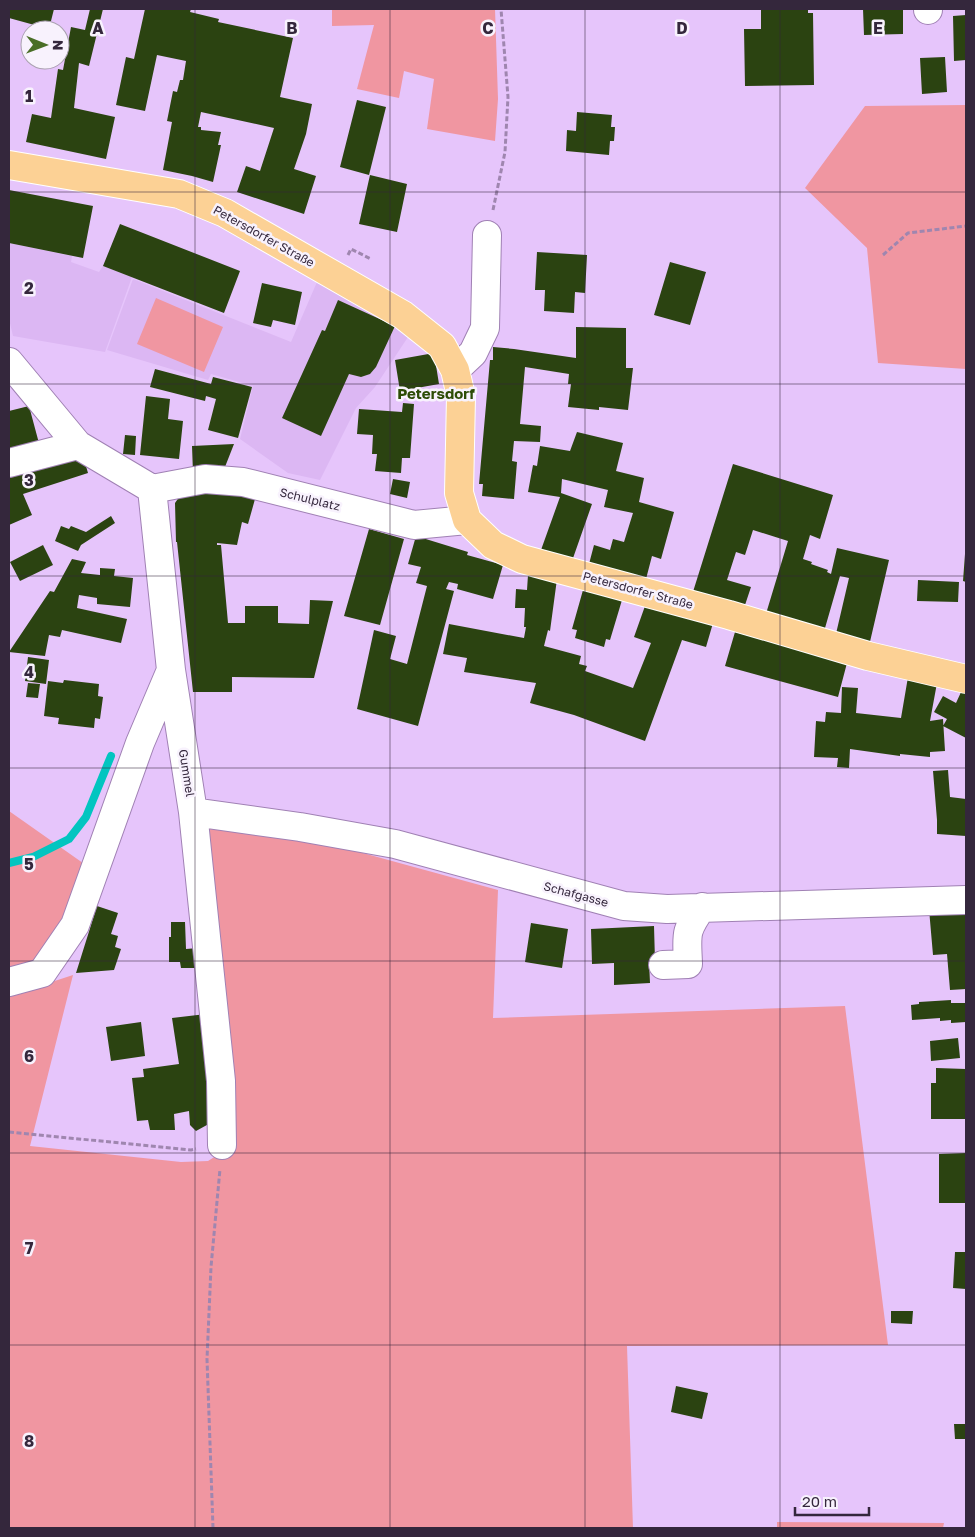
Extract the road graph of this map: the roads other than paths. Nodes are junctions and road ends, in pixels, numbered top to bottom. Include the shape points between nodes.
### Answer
1 (9, 165) edge
2 (487, 235) road end
3 (9, 362) edge
4 (455, 370) junction
5 (78, 445) junction
6 (9, 464) edge
7 (152, 489) junction
8 (467, 520) junction
9 (172, 670) junction
10 (966, 679) edge
11 (193, 812) junction
12 (966, 900) edge
13 (702, 908) junction
14 (663, 965) dead end
15 (9, 982) edge
16 (222, 1144) road end

1 - 4 main road, Petersdorfer Straße via 179,194 225,213 402,315 442,346
2 - 4 street via 484,328 473,353
3 - 5 street
4 - 8 main road, Petersdorfer Straße via 461,396 458,493
5 - 6 street
5 - 7 street
7 - 8 street, Schulplatz via 205,478 242,482 414,525
7 - 9 street, Gummel
8 - 10 main road, Petersdorfer Straße via 493,545 522,559 868,656
9 - 11 street, Gummel
9 - 15 street via 140,743 75,925 42,973
11 - 13 street, Schafgasse via 395,844 624,906
11 - 16 street, Gummel via 221,1081
12 - 13 street, Schafgasse
13 - 14 street via 687,932 688,964

